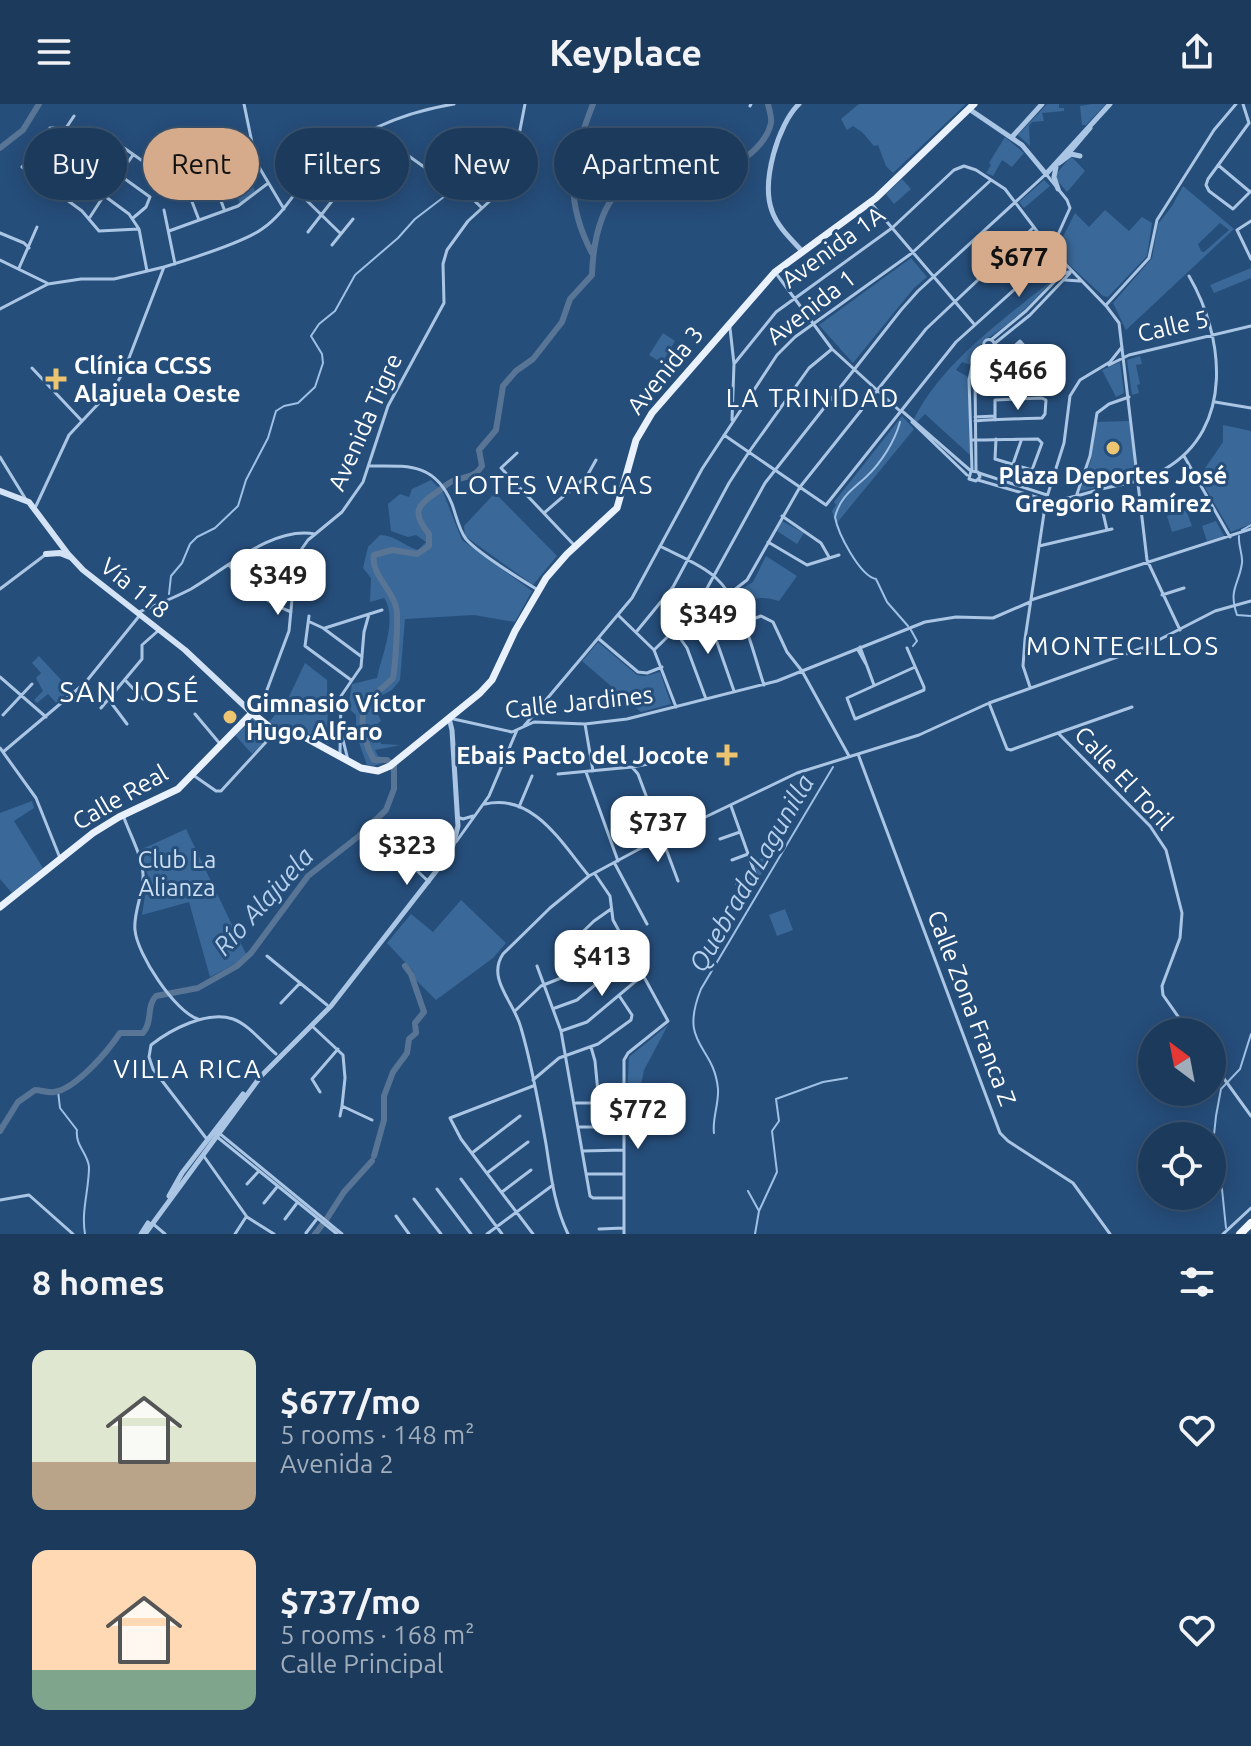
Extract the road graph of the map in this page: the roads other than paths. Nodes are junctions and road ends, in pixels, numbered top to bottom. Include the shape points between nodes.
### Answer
1 (244, 104) edge
2 (454, 104) edge
3 (525, 104) edge
4 (799, 104) edge
5 (1042, 104) edge
6 (1110, 104) edge
7 (1236, 104) edge
8 (1243, 104) edge
9 (971, 106) edge
10 (74, 116) dead end
11 (1091, 125) junction
12 (66, 128) edge
13 (378, 128) edge
14 (1012, 137) junction
15 (1080, 138) junction
16 (1074, 148) junction
17 (127, 150) edge
18 (133, 154) junction
19 (1082, 154) junction
20 (409, 156) edge
21 (143, 161) edge
22 (1036, 161) junction
23 (127, 163) edge
24 (1218, 165) junction
25 (1053, 169) junction
26 (991, 180) junction
27 (127, 181) edge
28 (267, 184) junction
29 (1058, 189) junction
30 (1250, 192) edge
31 (67, 200) edge
32 (101, 200) edge
33 (109, 200) edge
34 (191, 200) edge
35 (221, 200) edge
36 (291, 200) edge
37 (305, 200) edge
38 (333, 200) edge
39 (870, 202) junction
40 (1015, 202) junction
41 (482, 208) junction
42 (284, 209) junction
43 (164, 210) dead end
44 (225, 211) junction
45 (321, 215) junction
46 (90, 217) junction
47 (133, 218) junction
48 (353, 219) dead end
49 (199, 220) junction
50 (1251, 221) edge
51 (37, 227) dead end
52 (1034, 227) junction
53 (892, 228) junction
54 (139, 229) junction
55 (169, 231) junction
56 (308, 232) dead end
57 (1060, 232) junction
58 (0, 233) edge
59 (341, 234) junction
60 (1041, 237) junction
61 (332, 245) dead end
62 (29, 248) junction
63 (802, 251) junction
64 (1056, 252) junction
65 (912, 253) junction
66 (1251, 259) edge
67 (0, 260) edge
68 (1062, 261) junction
69 (175, 264) junction
70 (164, 267) junction
71 (19, 268) junction
72 (147, 271) junction
73 (1071, 271) junction
74 (775, 272) junction
75 (1189, 276) dead end
76 (1063, 277) junction
77 (932, 278) junction
78 (1082, 281) junction
79 (48, 284) junction
80 (794, 298) junction
81 (1098, 298) junction
82 (1112, 299) junction
83 (954, 302) junction
84 (1106, 305) junction
85 (0, 309) edge
86 (1112, 312) junction
87 (729, 324) junction
88 (813, 324) junction
89 (975, 325) junction
90 (1251, 326) edge
91 (1213, 335) junction
92 (993, 342) junction
93 (1123, 343) junction
94 (733, 349) junction
95 (832, 349) junction
96 (985, 349) junction
97 (742, 353) junction
98 (1005, 355) junction
99 (1122, 359) junction
100 (734, 364) junction
101 (1106, 365) junction
102 (32, 368) dead end
103 (854, 369) junction
104 (975, 378) junction
105 (995, 378) junction
106 (1026, 378) junction
107 (877, 390) junction
108 (1129, 397) junction
109 (733, 400) junction
110 (969, 400) junction
111 (975, 400) junction
112 (1214, 402) junction
113 (743, 404) junction
114 (1251, 408) edge
115 (901, 411) junction
116 (995, 418) junction
117 (975, 419) junction
118 (81, 420) junction
119 (732, 421) junction
120 (724, 435) junction
121 (996, 439) junction
122 (1021, 439) junction
123 (973, 440) junction
124 (749, 452) junction
125 (517, 453) dead end
126 (1184, 456) junction
127 (0, 457) edge
128 (596, 460) dead end
129 (1013, 464) junction
130 (369, 466) junction
131 (775, 469) junction
132 (975, 471) junction
133 (968, 477) junction
134 (978, 480) junction
135 (1139, 481) junction
136 (800, 487) junction
137 (1098, 490) junction
138 (0, 491) edge
139 (1077, 495) junction
140 (1047, 499) junction
141 (26, 500) junction
142 (35, 508) junction
143 (544, 513) junction
144 (782, 516) junction
145 (1251, 529) edge
146 (315, 534) junction
147 (1230, 537) junction
148 (768, 542) junction
149 (61, 544) junction
150 (575, 546) junction
151 (660, 546) junction
152 (1039, 546) junction
153 (46, 554) junction
154 (839, 555) dead end
155 (72, 558) junction
156 (830, 559) junction
157 (688, 561) junction
158 (1149, 564) junction
159 (229, 565) junction
160 (715, 576) junction
161 (1184, 588) dead end
162 (0, 589) edge
163 (538, 590) junction
164 (729, 594) junction
165 (1162, 595) junction
166 (1030, 601) junction
167 (1251, 601) edge
168 (382, 610) dead end
169 (695, 610) junction
170 (292, 612) junction
171 (139, 614) junction
172 (369, 614) junction
173 (618, 615) junction
174 (309, 616) dead end
175 (310, 622) junction
176 (742, 623) junction
177 (323, 628) junction
178 (159, 630) junction
179 (1180, 630) junction
180 (637, 631) junction
181 (675, 631) junction
182 (598, 638) junction
183 (859, 648) junction
184 (907, 648) dead end
185 (654, 650) junction
186 (362, 657) junction
187 (662, 667) junction
188 (915, 667) junction
189 (802, 671) junction
190 (0, 677) edge
191 (351, 680) junction
192 (126, 681) junction
193 (32, 684) dead end
194 (764, 685) junction
195 (874, 685) junction
196 (1030, 687) junction
197 (734, 691) junction
198 (22, 695) junction
199 (143, 699) dead end
200 (706, 699) junction
201 (109, 700) junction
202 (989, 703) junction
203 (676, 707) junction
204 (1132, 707) dead end
205 (101, 708) dead end
206 (537, 713) junction
207 (195, 714) dead end
208 (3, 715) dead end
209 (254, 715) junction
210 (46, 717) junction
211 (449, 718) junction
212 (541, 722) junction
213 (127, 724) dead end
214 (585, 724) junction
215 (524, 726) junction
216 (277, 730) junction
217 (517, 730) junction
218 (340, 733) junction
219 (1058, 733) junction
220 (221, 745) junction
221 (0, 748) edge
222 (3, 752) junction
223 (858, 754) junction
224 (849, 756) junction
225 (340, 757) junction
226 (686, 757) dead end
227 (349, 762) junction
228 (632, 767) junction
229 (593, 771) junction
230 (586, 772) junction
231 (558, 774) dead end
232 (193, 775) junction
233 (532, 776) dead end
234 (485, 804) junction
235 (731, 806) junction
236 (519, 807) junction
237 (123, 815) junction
238 (476, 815) junction
239 (458, 820) junction
240 (376, 832) dead end
241 (740, 832) junction
242 (662, 839) junction
243 (720, 839) dead end
244 (455, 842) junction
245 (748, 854) junction
246 (60, 858) junction
247 (732, 860) dead end
248 (616, 862) junction
249 (595, 874) junction
250 (589, 876) junction
251 (678, 881) dead end
252 (429, 882) junction
253 (737, 884) dead end
254 (0, 907) edge
255 (611, 909) junction
256 (647, 924) dead end
257 (621, 932) junction
258 (631, 955) junction
259 (267, 956) dead end
260 (582, 965) junction
261 (537, 966) dead end
262 (643, 975) junction
263 (300, 983) junction
264 (544, 985) junction
265 (620, 997) junction
266 (281, 1003) dead end
267 (329, 1006) junction
268 (555, 1008) junction
269 (516, 1010) junction
270 (190, 1016) junction
271 (1179, 1018) edge
272 (201, 1020) junction
273 (186, 1026) junction
274 (309, 1026) junction
275 (561, 1031) junction
276 (293, 1041) junction
277 (591, 1047) junction
278 (338, 1049) junction
279 (276, 1054) junction
280 (566, 1055) junction
281 (269, 1066) junction
282 (534, 1082) junction
283 (1226, 1083) edge
284 (320, 1092) dead end
285 (245, 1094) junction
286 (599, 1103) junction
287 (624, 1103) junction
288 (574, 1104) junction
289 (342, 1106) junction
290 (340, 1116) dead end
291 (520, 1116) dead end
292 (1251, 1116) edge
293 (224, 1119) junction
294 (372, 1120) dead end
295 (579, 1127) junction
296 (624, 1127) junction
297 (217, 1134) junction
298 (208, 1140) junction
299 (528, 1142) dead end
300 (624, 1150) junction
301 (583, 1151) junction
302 (201, 1152) junction
303 (472, 1153) junction
304 (260, 1170) junction
305 (531, 1170) dead end
306 (487, 1173) junction
307 (588, 1174) junction
308 (624, 1174) junction
309 (461, 1179) dead end
310 (247, 1184) dead end
311 (279, 1185) junction
312 (553, 1185) junction
313 (437, 1189) dead end
314 (502, 1192) junction
315 (624, 1198) junction
316 (414, 1199) dead end
317 (0, 1200) edge
318 (299, 1202) junction
319 (264, 1203) dead end
320 (161, 1206) junction
321 (1251, 1208) edge
322 (517, 1213) junction
323 (396, 1216) dead end
324 (247, 1217) junction
325 (319, 1218) junction
326 (285, 1219) dead end
327 (152, 1223) junction
328 (1251, 1223) edge
329 (497, 1227) junction
330 (624, 1228) junction
331 (599, 1229) dead end
332 (306, 1233) edge
333 (73, 1234) edge
334 (143, 1234) edge
335 (165, 1234) edge
336 (235, 1234) edge
337 (274, 1234) edge
338 (339, 1234) edge
339 (409, 1234) edge
340 (441, 1234) edge
341 (471, 1234) edge
342 (487, 1234) edge
343 (502, 1234) edge
344 (533, 1234) edge
345 (568, 1234) edge
346 (624, 1234) edge
347 (1110, 1234) edge
348 (1223, 1234) edge
349 (1240, 1234) edge

1 - 28 street via 253,154
2 - 13 street
3 - 41 street, Avenida Tigre via 504,188
4 - 63 street via 775,147 769,181 777,222
5 - 14 street
6 - 11 street
7 - 82 street via 1157,218 1149,258
8 - 24 street via 1249,123
9 - 14 street
9 - 39 main road, Avenida 3
10 - 12 street
11 - 15 street
11 - 19 street via 1080,144
14 - 22 street
15 - 16 street
15 - 25 street
16 - 19 street
16 - 25 street
16 - 25 street
17 - 18 street
18 - 21 street
18 - 23 street
19 - 25 street via 1072,154
20 - 41 street via 459,186
22 - 25 street
22 - 25 street
24 - 30 street
24 - 30 street via 1206,185 1209,191 1233,209
25 - 29 street
25 - 29 street
25 - 40 street
26 - 40 street
26 - 53 street, Avenida 1A via 962,166
26 - 65 street, Avenida 1
27 - 47 street via 150,197
28 - 42 street
28 - 44 street
29 - 57 street via 1070,213
31 - 46 street
32 - 46 street
33 - 47 street
34 - 49 street
35 - 44 street
36 - 42 street
37 - 45 street
38 - 45 street
39 - 53 street
39 - 63 main road, Avenida 3
40 - 52 street
40 - 77 street
41 - 130 street, Avenida Tigre via 447,250 444,303 388,406
42 - 69 street via 251,235
43 - 55 street
44 - 49 street
45 - 56 street
45 - 59 street
46 - 54 street via 99,231
47 - 54 street
48 - 59 street
49 - 55 street
50 - 66 street via 1237,230
51 - 62 street
52 - 60 street
52 - 83 street
53 - 65 street
53 - 80 street, Avenida 1A
54 - 72 street
55 - 69 street
57 - 60 street
57 - 64 street
58 - 62 street
59 - 61 street
60 - 64 street
62 - 71 street
63 - 74 main road, Avenida 3
64 - 68 street
64 - 89 street
65 - 77 street
65 - 88 street, Avenida 1
67 - 71 street
68 - 73 street
68 - 76 street
69 - 70 street
70 - 72 street
70 - 118 street via 124,371
71 - 79 street
72 - 79 street
73 - 76 street
73 - 78 street
74 - 80 street
74 - 87 main road, Avenida 3
75 - 91 street
76 - 78 street
76 - 92 street
77 - 83 street
77 - 103 street
78 - 81 street
79 - 85 street
80 - 88 street
80 - 97 street, Avenida 1A via 772,315
81 - 82 street
81 - 84 street
82 - 84 street
82 - 86 street
83 - 89 street
83 - 107 street
84 - 86 street
86 - 93 street
87 - 94 street
87 - 150 main road, Avenida 3 via 643,426 617,508
88 - 95 street
88 - 113 street, Avenida 1 via 780,351
89 - 115 street
90 - 91 street, Calle 5
91 - 99 street, Calle 5
91 - 112 street
92 - 96 street via 993,349
92 - 96 street via 985,341
93 - 99 street
93 - 101 street
94 - 97 street
94 - 100 street
95 - 103 street
95 - 124 street via 809,368
96 - 104 street
96 - 110 street via 972,366
97 - 100 street, Avenida 1A
98 - 105 street via 995,365
98 - 106 street
98 - 106 street via 1020,341 1049,375
99 - 101 street, Calle 5
99 - 108 street
100 - 109 street
101 - 140 street via 1080,380 1071,392 1064,443
102 - 118 street
103 - 107 street
103 - 131 street
104 - 105 street
104 - 111 street
105 - 106 street
107 - 115 street
107 - 136 street
108 - 135 street
108 - 139 street via 1097,413
109 - 113 street
109 - 119 street
110 - 111 street
110 - 123 street
111 - 117 street
112 - 114 street
112 - 126 street via 1201,434
113 - 119 street, Avenida 1
115 - 132 street
115 - 133 street
115 - 136 street via 826,505
116 - 116 street via 995,400 1045,399 1044,417
116 - 117 street
117 - 123 street
118 - 142 street
119 - 120 street, Avenida 1
120 - 124 street
120 - 151 street, Avenida 1
121 - 122 street
121 - 123 street
121 - 129 street via 995,459
122 - 129 street
122 - 129 street via 1041,440 1032,470
123 - 132 street
124 - 131 street
124 - 157 street
125 - 143 street via 501,468
126 - 135 street
126 - 147 street
127 - 141 street
128 - 143 street via 587,476
130 - 146 street, Avenida Tigre via 349,503
130 - 163 street via 419,468 430,474 445,491 466,539
131 - 136 street
131 - 160 street
132 - 133 street
132 - 134 street
132 - 140 street
133 - 134 street
134 - 140 street
135 - 137 street
135 - 158 street
136 - 144 street
137 - 139 street
137 - 152 street via 1110,530
138 - 141 main road, Vía 118
139 - 140 street
140 - 152 street
141 - 142 main road, Vía 118
142 - 149 main road, Vía 118
143 - 150 street
144 - 148 street
144 - 156 street via 821,543
145 - 147 street, Calle Jardines
146 - 159 street via 286,534
146 - 170 street, Avenida Tigre via 294,564
147 - 158 street, Calle Jardines
148 - 156 street via 807,565
148 - 164 street via 747,580
149 - 153 street
149 - 155 main road, Vía 118
150 - 163 main road, Avenida 3
151 - 157 street
151 - 173 street, Avenida 1
152 - 166 street
153 - 155 main road
153 - 162 street
154 - 156 street
155 - 171 main road, Vía 118
157 - 160 street
157 - 180 street via 669,594
158 - 165 street
158 - 166 street, Calle Jardines
159 - 170 street via 246,586
159 - 171 street
160 - 164 street
160 - 169 street
161 - 165 street
163 - 211 main road, Avenida 3 via 489,684
164 - 176 street
165 - 179 street
166 - 183 street, Calle Jardines via 993,618 925,622
166 - 196 street via 1023,665
167 - 179 street
168 - 172 street
169 - 181 street
169 - 197 street via 712,628
170 - 209 street, Avenida Tigre via 287,640
171 - 178 main road, Vía 118
171 - 210 street via 94,673
172 - 177 street
172 - 186 street
173 - 180 street
173 - 182 street, Avenida 1
174 - 175 street
175 - 177 street
175 - 191 street via 305,646
176 - 189 street via 767,617
176 - 194 street
177 - 186 street
178 - 192 street via 142,645 142,659
178 - 209 main road, Vía 118
179 - 196 street
180 - 185 street
181 - 185 street
181 - 200 street
182 - 187 street via 638,672
182 - 206 street, Avenida 1
183 - 189 street, Calle Jardines
183 - 195 street
184 - 188 street
185 - 187 street
186 - 191 street
187 - 203 street
188 - 195 street
188 - 195 street via 924,688 855,719 846,700
189 - 194 street, Calle Jardines
189 - 224 street
190 - 198 street
191 - 218 street via 341,696
192 - 199 street
192 - 201 street
193 - 198 street
194 - 197 street, Calle Jardines
196 - 202 street
197 - 200 street, Calle Jardines
198 - 208 street
198 - 210 street
200 - 203 street, Calle Jardines
201 - 205 street
201 - 213 street
202 - 219 street, Calle El Toril via 1009,750
202 - 223 street via 919,735
203 - 214 street, Calle Jardines
204 - 219 street
206 - 212 street
206 - 215 street, Avenida 1
207 - 220 street
209 - 216 main road, Avenida 3
209 - 220 main road, Calle Real
210 - 222 street
211 - 217 street, Calle Jardines
211 - 227 main road, Avenida 3 via 392,764 372,771
211 - 239 street
212 - 214 street, Calle Jardines
212 - 215 street, Calle Jardines
214 - 229 street
215 - 217 street, Calle Jardines
216 - 225 main road, Avenida 3 via 297,733
216 - 232 street via 219,791
217 - 234 street
218 - 225 street
218 - 227 street
219 - 271 street, Calle El Toril via 1150,826 1166,850 1182,913 1180,938 1162,986
220 - 232 main road, Calle Real
221 - 222 street
222 - 246 street via 36,798
223 - 224 street
223 - 347 street, Calle Zona Franca Z via 1000,1133 1073,1183
224 - 235 street via 807,769
225 - 227 main road, Avenida 3
226 - 228 street
228 - 229 street
228 - 242 street
229 - 230 street
230 - 231 street
230 - 248 street
232 - 237 main road, Calle Real via 162,798
233 - 236 street
234 - 236 street
234 - 238 street
235 - 241 street
235 - 242 street
236 - 250 street via 544,820
237 - 246 main road, Calle Real
237 - 270 street via 143,873 135,932 143,959
238 - 239 street
238 - 244 street
239 - 244 street
240 - 252 street
241 - 243 street
241 - 245 street
242 - 248 street
242 - 251 street
244 - 252 street
245 - 247 street
245 - 253 street via 756,876
246 - 254 main road, Calle Real
248 - 249 street
248 - 256 street
249 - 250 street
249 - 255 street via 610,896
250 - 269 street via 499,959 498,979
252 - 267 street
255 - 257 street
255 - 260 street via 569,945
257 - 258 street
257 - 260 street
258 - 262 street
258 - 268 street via 577,1000
259 - 263 street
260 - 264 street
261 - 264 street
262 - 265 street
262 - 287 street via 668,1021 624,1060
263 - 266 street
263 - 267 street
264 - 268 street
264 - 269 street
265 - 275 street via 587,1022
265 - 277 street via 632,1018
267 - 274 street
268 - 275 street
269 - 282 street
270 - 272 street
270 - 273 street
272 - 273 street
272 - 279 street via 233,1019
273 - 298 street via 151,1045 149,1057 159,1078
274 - 276 street
274 - 278 street
275 - 280 street
276 - 279 street
276 - 281 street
277 - 280 street
277 - 286 street
278 - 284 street via 312,1079
278 - 289 street via 345,1063
279 - 281 street
279 - 285 street
280 - 282 street
280 - 288 street
281 - 285 street
282 - 303 street via 451,1117
282 - 312 street
283 - 292 street
285 - 293 street
285 - 297 street
286 - 287 street
286 - 288 street
287 - 296 street
288 - 295 street
289 - 290 street
289 - 294 street
291 - 303 street
293 - 297 street
293 - 298 street
295 - 296 street
295 - 301 street
296 - 300 street
297 - 302 street
297 - 304 street
298 - 302 street
299 - 306 street
300 - 301 street
300 - 308 street
301 - 307 street
302 - 320 street
302 - 324 street
302 - 327 street
303 - 306 street
304 - 310 street
304 - 311 street
305 - 314 street
306 - 314 street
307 - 308 street
307 - 315 street via 591,1198
308 - 315 street
309 - 329 street
311 - 318 street
311 - 319 street
312 - 322 street
312 - 345 street
313 - 341 street
314 - 322 street
315 - 330 street
316 - 340 street
317 - 333 street via 29,1195
318 - 325 street
318 - 326 street
320 - 327 street
320 - 334 street
321 - 348 street
322 - 329 street
322 - 344 street
323 - 339 street
324 - 336 street
324 - 337 street
325 - 332 street
325 - 338 street
327 - 334 street
327 - 335 street
328 - 349 highway
329 - 342 street
329 - 343 street
330 - 331 street
330 - 346 street

